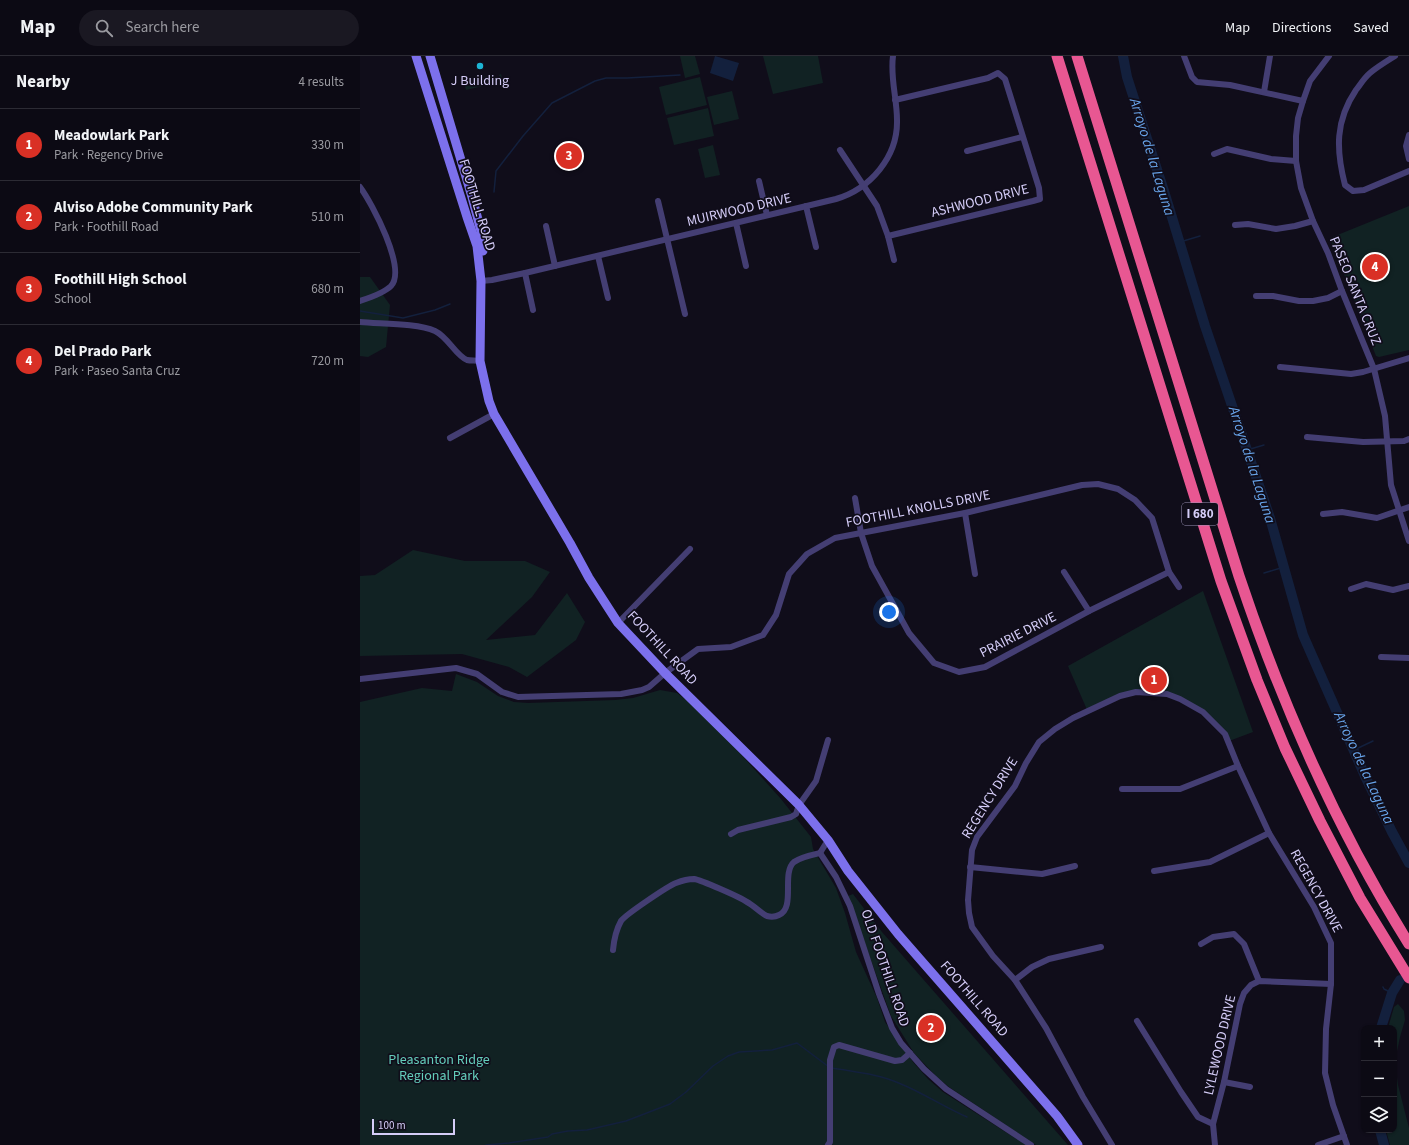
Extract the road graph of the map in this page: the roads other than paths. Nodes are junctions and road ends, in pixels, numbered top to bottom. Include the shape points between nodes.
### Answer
1 (416, 56) edge
2 (430, 56) edge
3 (893, 56) edge
4 (1057, 56) edge
5 (1077, 56) edge
6 (1184, 56) edge
7 (1270, 56) edge
8 (1329, 56) edge
9 (1395, 56) edge
10 (1264, 92) junction
11 (895, 100) junction
12 (1303, 101) junction
13 (1409, 135) edge
14 (1022, 137) junction
15 (840, 150) dead end
16 (967, 151) dead end
17 (1214, 154) dead end
18 (1409, 159) edge
19 (1296, 161) junction
20 (1409, 170) edge
21 (759, 181) dead end
22 (863, 186) junction
23 (360, 187) edge
24 (658, 200) dead end
25 (806, 206) junction
26 (767, 215) junction
27 (1313, 221) junction
28 (736, 222) junction
29 (1235, 224) dead end
30 (546, 226) dead end
31 (888, 236) junction
32 (668, 239) junction
33 (816, 247) dead end
34 (598, 256) junction
35 (894, 260) dead end
36 (555, 266) junction
37 (746, 266) dead end
38 (525, 273) junction
39 (483, 281) junction
40 (1342, 291) junction
41 (1256, 296) dead end
42 (608, 298) dead end
43 (360, 301) edge
44 (533, 310) dead end
45 (685, 314) dead end
46 (360, 322) edge
47 (1409, 358) edge
48 (480, 360) junction
49 (1280, 367) dead end
50 (1374, 369) junction
51 (494, 414) junction
52 (1307, 436) dead end
53 (450, 438) dead end
54 (1409, 439) edge
55 (1388, 442) junction
56 (855, 498) dead end
57 (1409, 507) edge
58 (1398, 509) junction
59 (965, 513) junction
60 (1323, 514) dead end
61 (861, 533) junction
62 (1409, 541) edge
63 (690, 549) dead end
64 (1064, 572) dead end
65 (1169, 572) junction
66 (975, 574) dead end
67 (1409, 586) edge
68 (1179, 587) dead end
69 (1351, 589) dead end
70 (1089, 611) junction
71 (618, 623) junction
72 (1381, 657) dead end
73 (1409, 658) edge
74 (664, 674) junction
75 (360, 679) edge
76 (828, 740) dead end
77 (1238, 766) junction
78 (1122, 789) dead end
79 (799, 805) junction
80 (1269, 833) junction
81 (732, 834) dead end
82 (828, 840) junction
83 (820, 853) junction
84 (1075, 866) dead end
85 (970, 867) junction
86 (848, 871) junction
87 (1154, 871) dead end
88 (1201, 944) dead end
89 (1409, 944) edge
90 (1102, 947) dead end
91 (613, 950) dead end
92 (1409, 978) edge
93 (1015, 980) junction
94 (1259, 981) junction
95 (1331, 984) junction
96 (1137, 1021) dead end
97 (910, 1052) junction
98 (1224, 1082) junction
99 (1250, 1088) dead end
100 (1214, 1124) junction
101 (1344, 1136) junction
102 (828, 1145) edge
103 (1031, 1145) edge
104 (1072, 1145) edge
105 (1078, 1145) edge
106 (1112, 1145) edge
107 (1215, 1145) edge
108 (1318, 1145) edge
109 (1347, 1145) edge

1 - 39 main road, FOOTHILL ROAD via 466,218 478,246
2 - 39 main road, FOOTHILL ROAD via 481,231
3 - 11 street, MUIRWOOD DRIVE via 892,83
4 - 92 highway, I 680 via 1221,581 1249,660 1285,748 1320,821 1360,898
5 - 89 highway, I 680 via 1235,564 1262,641 1322,785 1355,851
6 - 10 street via 1192,77 1198,82
7 - 10 street
8 - 12 street, PASEO SANTA CRUZ via 1310,81
9 - 20 street via 1370,73 1348,102 1339,134 1339,157 1345,185 1352,191 1364,190
10 - 12 street
11 - 14 street, ASHWOOD DRIVE via 988,78 998,73 1005,79
11 - 22 street, MUIRWOOD DRIVE via 897,122 892,148 877,174
12 - 19 street, PASEO SANTA CRUZ via 1297,124
13 - 18 street via 1406,146
14 - 16 street
14 - 31 street, ASHWOOD DRIVE via 1039,188 1040,199
15 - 22 street
17 - 19 street via 1227,149 1271,159
19 - 27 street, PASEO SANTA CRUZ via 1301,188
21 - 26 street
22 - 25 street, MUIRWOOD DRIVE via 844,197
22 - 31 street via 877,206
23 - 43 street via 387,236 393,254 395,278 391,286
24 - 32 street
25 - 26 street, MUIRWOOD DRIVE
25 - 33 street
26 - 28 street, MUIRWOOD DRIVE
27 - 29 street via 1276,229
27 - 40 street, PASEO SANTA CRUZ
28 - 32 street, MUIRWOOD DRIVE
28 - 37 street
30 - 36 street
31 - 35 street
32 - 34 street, MUIRWOOD DRIVE
32 - 45 street
34 - 36 street, MUIRWOOD DRIVE
34 - 42 street
36 - 38 street, MUIRWOOD DRIVE
38 - 39 street, MUIRWOOD DRIVE
38 - 44 street
39 - 48 main road, FOOTHILL ROAD
39 - 51 main road, FOOTHILL ROAD via 485,372
40 - 41 street via 1328,298 1313,301
40 - 50 street, PASEO SANTA CRUZ
46 - 48 street via 426,328 442,336 466,359
47 - 50 street
48 - 51 main road, FOOTHILL ROAD
49 - 50 street via 1351,374
50 - 55 street, PASEO SANTA CRUZ
51 - 53 street
51 - 71 main road, FOOTHILL ROAD
52 - 55 street
54 - 55 street
55 - 58 street, PASEO SANTA CRUZ via 1391,485
56 - 61 street, PRAIRIE DRIVE
57 - 58 street
58 - 60 street via 1377,518 1342,512
58 - 62 street, PASEO SANTA CRUZ
59 - 61 street, FOOTHILL KNOLLS DRIVE
59 - 65 street, FOOTHILL KNOLLS DRIVE via 1082,485 1098,484 1118,489 1135,500 1152,518
59 - 66 street
61 - 70 street, PRAIRIE DRIVE via 872,566 910,633 934,663 959,672 985,667
61 - 74 street, FOOTHILL KNOLLS DRIVE via 835,538 807,554 789,574 776,615 763,635 731,647 698,649
63 - 71 street
64 - 70 street
65 - 68 street, FOOTHILL KNOLLS DRIVE
65 - 70 street, PRAIRIE DRIVE
67 - 69 street via 1393,590 1366,584
71 - 74 main road, FOOTHILL ROAD
72 - 73 street
74 - 75 street, FOOTHILL KNOLLS DRIVE via 649,687 631,693 518,697 502,692 477,674 456,668
74 - 79 main road, FOOTHILL ROAD
76 - 79 street via 816,781
77 - 78 street via 1180,789
77 - 80 street, REGENCY DRIVE
77 - 85 street, REGENCY DRIVE via 1225,734 1203,712 1167,694 1136,692 1120,696 1073,718 1040,742 1015,786 977,837
79 - 81 street via 796,814 790,817 738,830
79 - 82 main road, FOOTHILL ROAD
80 - 87 street via 1210,862
80 - 95 street, REGENCY DRIVE via 1314,907 1331,943
82 - 83 street
82 - 86 main road, FOOTHILL ROAD
83 - 91 street via 804,857 794,863 789,870 788,901 780,915 765,916 746,901 695,879 686,880 675,883 622,920 614,937
83 - 97 street, OLD FOOTHILL ROAD via 840,883 850,906 892,1028
84 - 85 street via 1042,874
85 - 93 street, REGENCY DRIVE via 968,900 972,927
86 - 104 main road, FOOTHILL ROAD via 861,894 886,927 1053,1119
86 - 105 main road, FOOTHILL ROAD via 898,934 1057,1116
88 - 94 street via 1213,937 1234,934 1244,944
90 - 93 street via 1048,959
93 - 106 street, REGENCY DRIVE via 1046,1028
94 - 95 street
94 - 98 street, LYLEWOOD DRIVE via 1251,986 1242,998
95 - 101 street, REGENCY DRIVE via 1325,1073
96 - 100 street via 1198,1117
97 - 102 street via 902,1060 895,1061 839,1045 834,1047 830,1060
97 - 103 street, OLD FOOTHILL ROAD via 946,1089
98 - 99 street
98 - 100 street, LYLEWOOD DRIVE
100 - 107 street, LYLEWOOD DRIVE
101 - 108 street
101 - 109 street, REGENCY DRIVE

